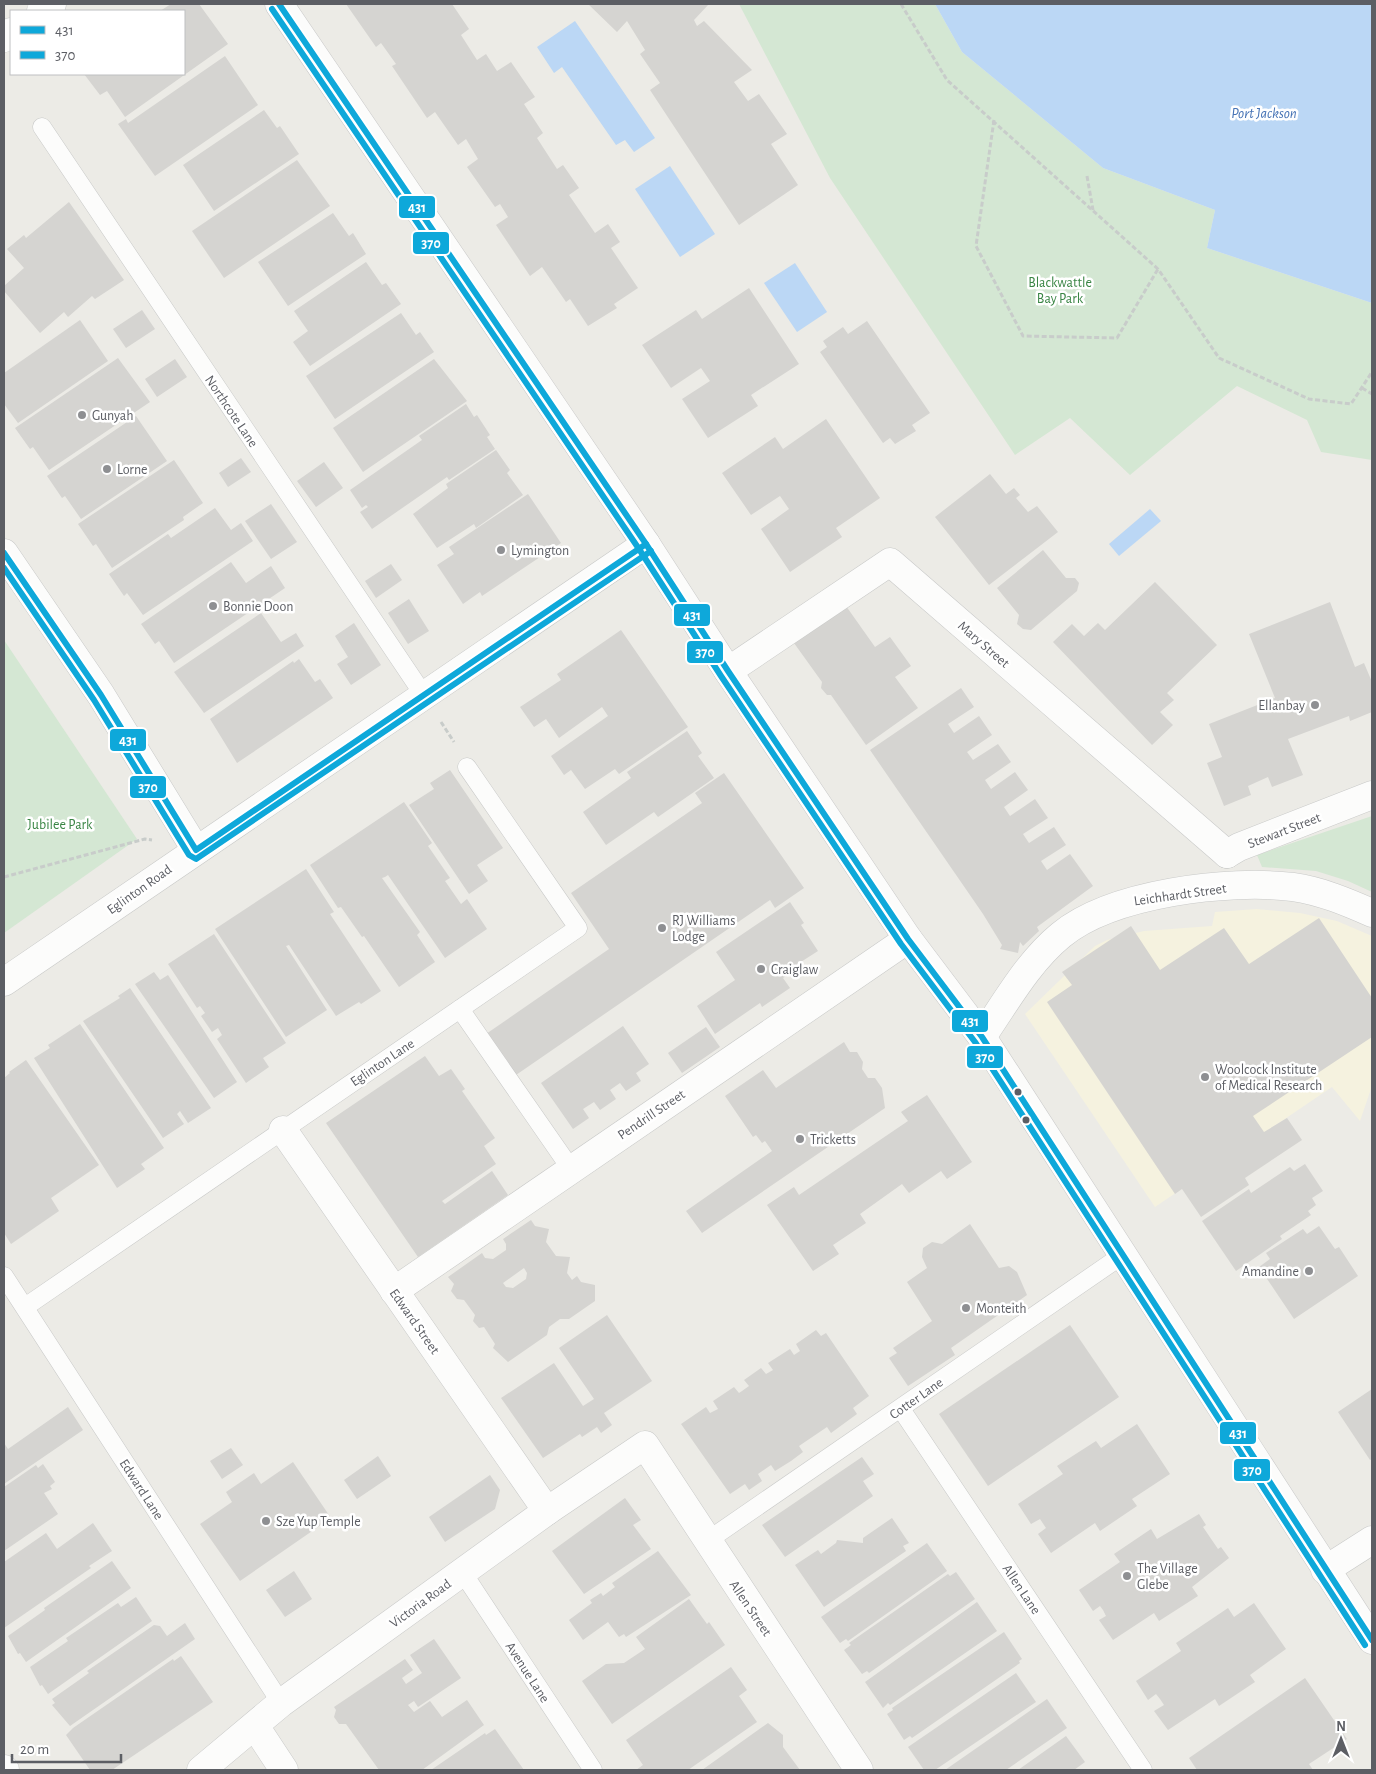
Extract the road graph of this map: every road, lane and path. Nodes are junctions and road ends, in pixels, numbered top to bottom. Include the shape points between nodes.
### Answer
1 (278, 4) edge
2 (901, 4) edge
3 (994, 120) junction
4 (42, 127) dead end
5 (1087, 176) dead end
6 (1093, 210) junction
7 (1158, 269) junction
8 (1372, 372) edge
9 (1362, 388) junction
10 (1372, 394) edge
11 (646, 544) junction
12 (4, 553) edge
13 (728, 671) junction
14 (423, 694) junction
15 (467, 767) dead end
16 (1372, 795) edge
17 (145, 839) dead end
18 (196, 850) junction
19 (1227, 854) junction
20 (4, 877) edge
21 (1231, 887) junction
22 (1372, 913) edge
23 (908, 938) junction
24 (4, 982) edge
25 (460, 1009) junction
26 (982, 1037) junction
27 (283, 1130) junction
28 (571, 1169) junction
29 (1124, 1254) junction
30 (4, 1276) edge
31 (394, 1290) junction
32 (24, 1307) junction
33 (901, 1408) junction
34 (645, 1445) joint
35 (547, 1511) junction
36 (1372, 1540) edge
37 (707, 1541) junction
38 (1325, 1570) junction
39 (463, 1573) junction
40 (1372, 1640) edge
41 (280, 1703) junction
42 (255, 1726) junction
43 (201, 1770) edge
44 (284, 1770) edge
45 (593, 1770) edge
46 (860, 1770) edge
47 (1143, 1770) edge

1 - 11 street
2 - 3 path via 947,80
3 - 6 path
3 - 7 path via 976,246 1023,336 1117,338
4 - 14 lane, Northcote Lane
5 - 6 path
6 - 7 path
7 - 9 path via 1219,358 1309,399 1351,404
8 - 9 path
9 - 10 path
11 - 13 street
11 - 14 street, Eglinton Road
12 - 18 street via 101,695
13 - 19 street, Mary Street via 890,562
13 - 23 street
14 - 18 street, Eglinton Road
15 - 25 lane, Eglinton Lane via 578,928
16 - 19 street, Stewart Street
17 - 20 path
18 - 24 street, Eglinton Road
19 - 21 street
21 - 22 street, Leichhardt Street via 1276,886 1307,890
21 - 26 street, Leichhardt Street via 1132,900 1071,928 1036,959
23 - 26 street
23 - 28 street, Pendrill Street
25 - 27 lane, Eglinton Lane
25 - 28 lane
26 - 29 street
27 - 31 street, Edward Street
27 - 32 lane, Eglinton Lane
28 - 31 street, Pendrill Street
29 - 33 lane, Cotter Lane
29 - 38 street
30 - 32 lane, Edward Lane
31 - 35 street, Edward Street
32 - 41 lane, Edward Lane
33 - 37 lane, Cotter Lane
33 - 47 lane, Allen Lane
34 - 35 street, Victoria Road
34 - 37 street, Allen Street
35 - 39 street, Victoria Road
36 - 38 street
37 - 46 street, Allen Street
38 - 40 street
39 - 41 street, Victoria Road
39 - 45 lane, Avenue Lane
41 - 42 street, Victoria Road
42 - 43 street, Victoria Road
42 - 44 street

